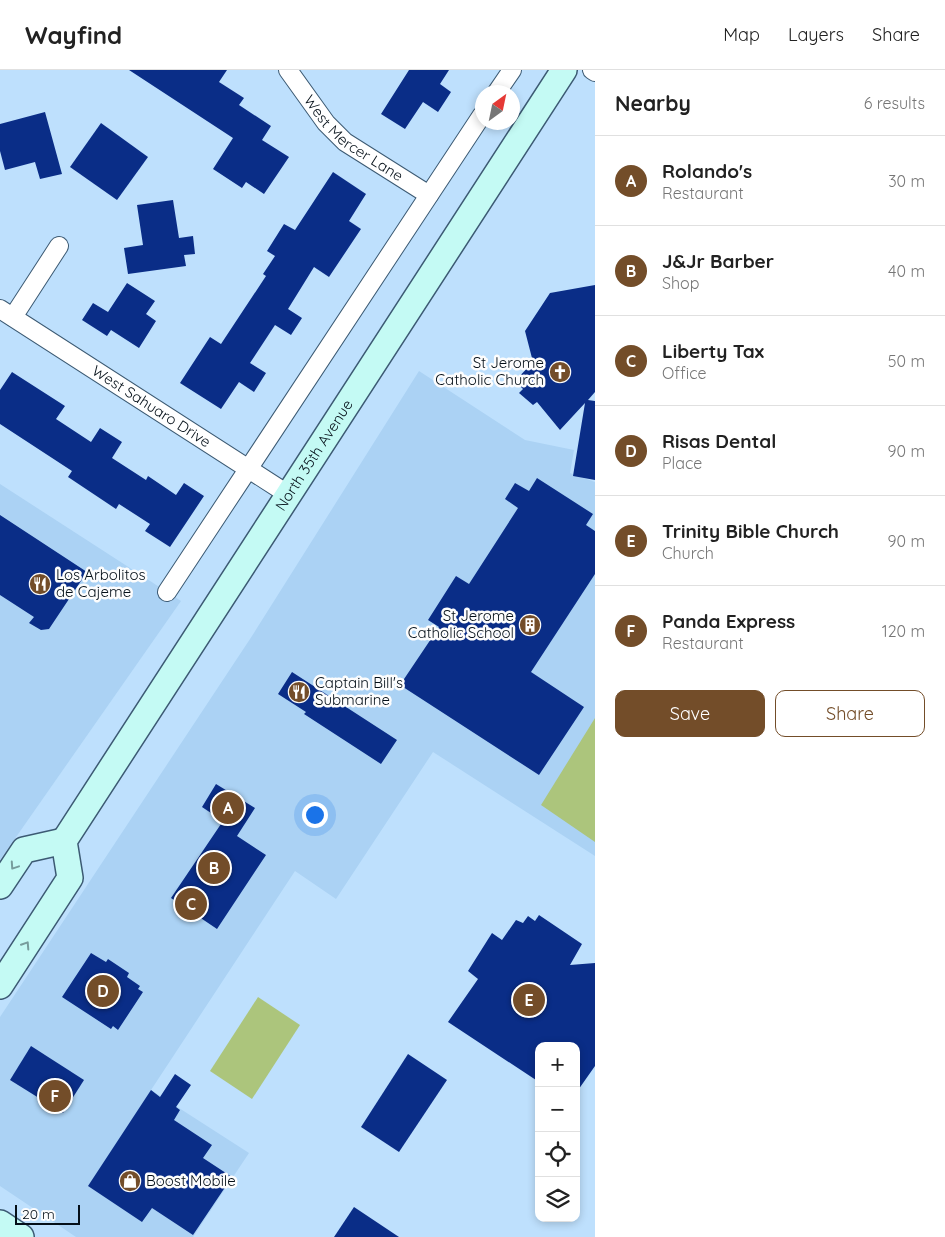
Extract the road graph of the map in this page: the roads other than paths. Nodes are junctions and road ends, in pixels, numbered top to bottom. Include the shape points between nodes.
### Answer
1 (288, 70) edge
2 (512, 70) edge
3 (564, 70) edge
4 (592, 70) edge
5 (595, 72) edge
6 (502, 85) edge
7 (475, 126) edge
8 (429, 196) junction
9 (59, 246) dead end
10 (7, 313) edge
11 (248, 469) junction
12 (289, 494) junction
13 (167, 592) dead end
14 (64, 841) junction
15 (0, 886) edge
16 (0, 986) edge
17 (0, 1223) edge
18 (21, 1237) edge

1 - 8 street, West Mercer Lane via 326,123 345,142
2 - 6 street
3 - 12 main road, North 35th Avenue
4 - 5 street
7 - 8 street
8 - 11 street
9 - 10 street, West Sahuaro Drive
10 - 11 street, West Sahuaro Drive
11 - 12 street, West Sahuaro Drive
11 - 13 street
12 - 14 main road, North 35th Avenue
14 -> 15 main road via 24,850
16 -> 14 main road via 70,878
17 - 18 main road

